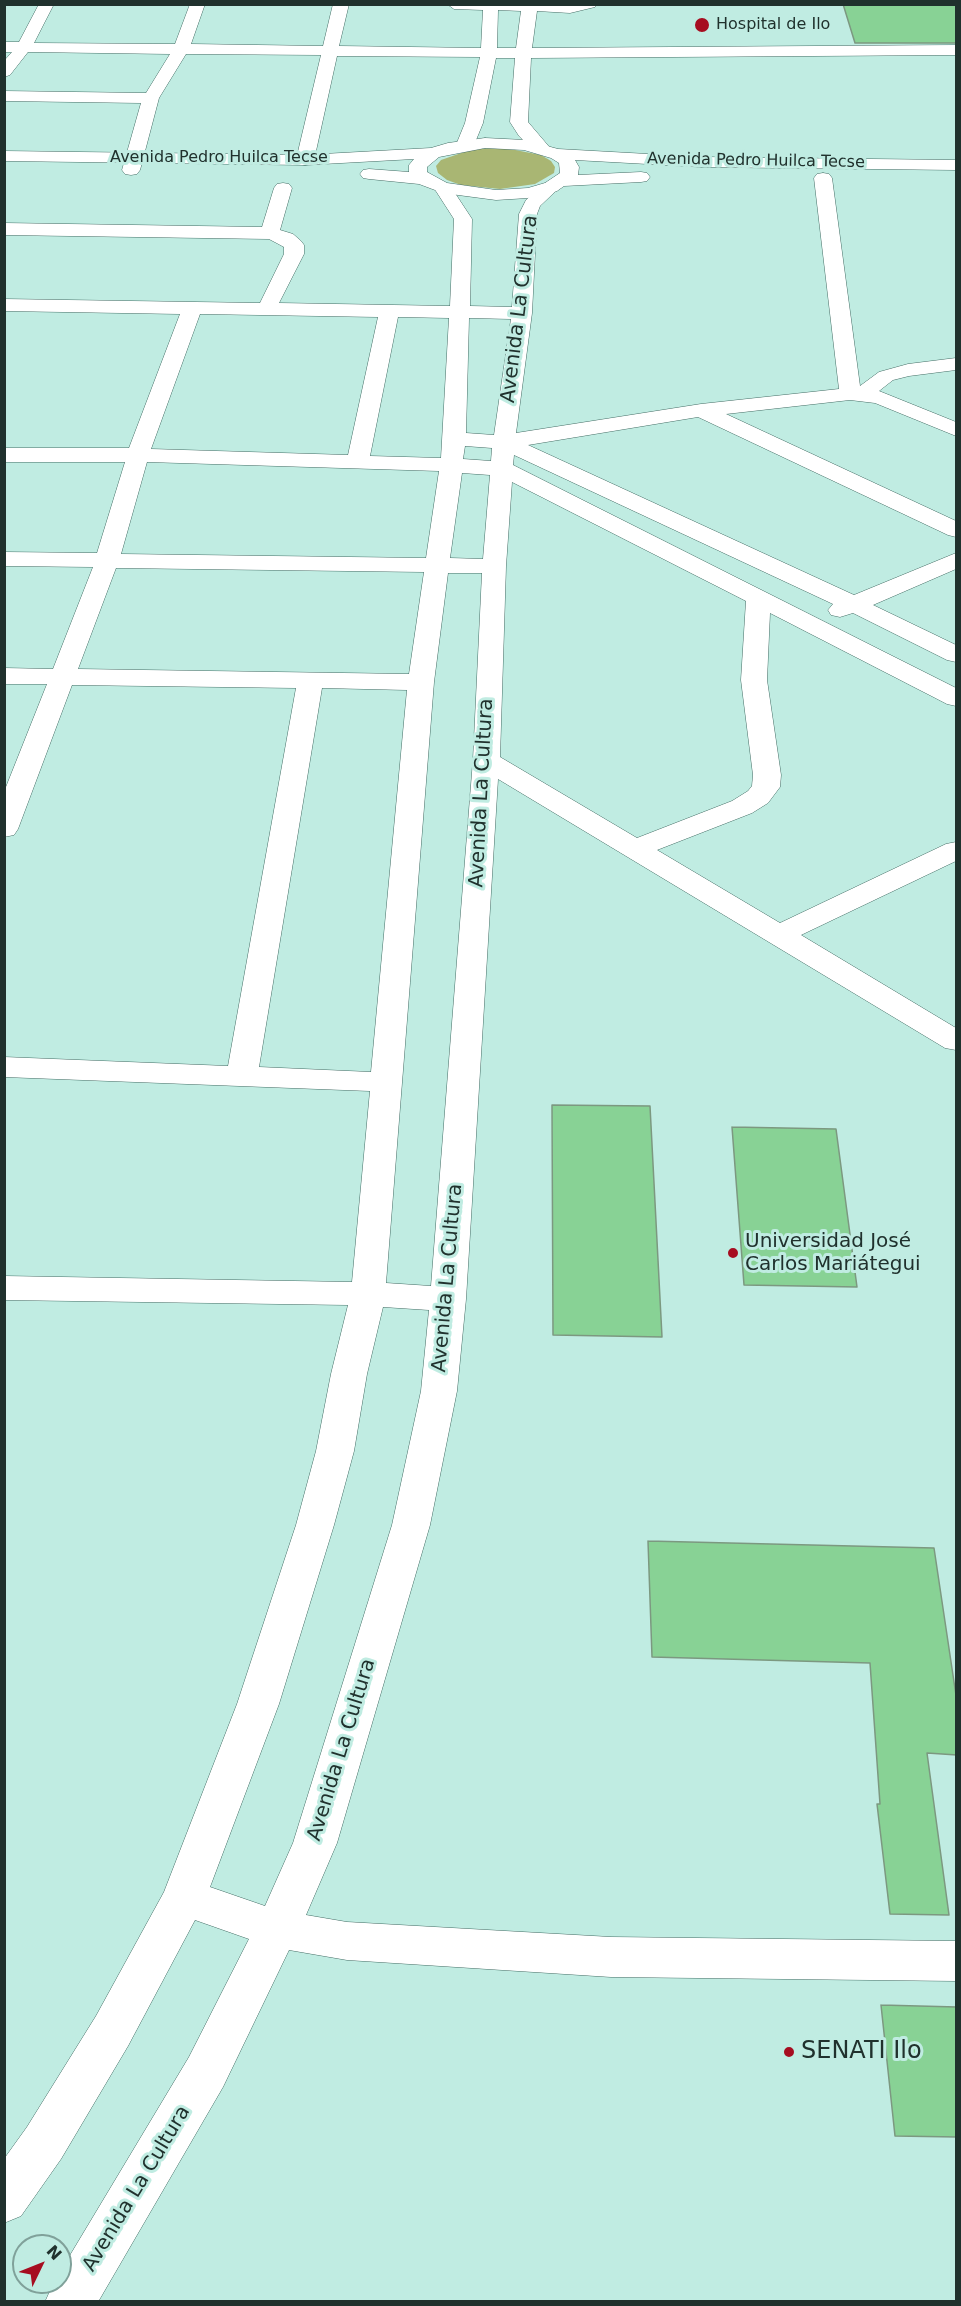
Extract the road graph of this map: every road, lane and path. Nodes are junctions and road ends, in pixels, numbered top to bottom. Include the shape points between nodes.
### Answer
1 (47, 4) edge
2 (198, 4) edge
3 (340, 4) edge
4 (454, 4) edge
5 (590, 4) edge
6 (491, 5) edge
7 (530, 5) edge
8 (4, 47) edge
9 (24, 47) junction
10 (181, 49) junction
11 (331, 50) junction
12 (957, 50) edge
13 (489, 53) junction
14 (523, 53) junction
15 (4, 72) edge
16 (4, 96) edge
17 (151, 98) junction
18 (465, 145) junction
19 (433, 153) junction
20 (4, 156) edge
21 (305, 160) junction
22 (133, 164) junction
23 (957, 165) edge
24 (4, 168) edge
25 (553, 168) junction
26 (823, 178) junction
27 (957, 179) edge
28 (433, 183) junction
29 (283, 188) dead end
30 (4, 229) edge
31 (270, 233) junction
32 (4, 305) edge
33 (192, 308) junction
34 (266, 309) junction
35 (389, 312) junction
36 (460, 313) junction
37 (522, 313) junction
38 (957, 364) edge
39 (857, 394) junction
40 (701, 410) junction
41 (957, 430) edge
42 (452, 452) junction
43 (4, 455) edge
44 (138, 455) junction
45 (504, 456) junction
46 (357, 463) junction
47 (957, 530) edge
48 (4, 559) edge
49 (957, 560) edge
50 (107, 561) junction
51 (436, 565) junction
52 (494, 566) junction
53 (758, 596) junction
54 (854, 604) junction
55 (809, 623) junction
56 (957, 656) edge
57 (4, 676) edge
58 (63, 677) junction
59 (310, 681) junction
60 (421, 682) junction
61 (957, 698) edge
62 (486, 760) junction
63 (4, 829) edge
64 (635, 849) junction
65 (957, 850) edge
66 (778, 935) junction
67 (957, 1041) edge
68 (4, 1067) edge
69 (242, 1076) junction
70 (386, 1082) junction
71 (4, 1288) edge
72 (368, 1294) junction
73 (448, 1299) junction
74 (184, 1897) junction
75 (277, 1929) junction
76 (957, 1961) edge
77 (4, 2200) edge
78 (70, 2301) edge

1 - 9 street
2 - 10 street
3 - 11 street
4 - 6 street
5 - 7 street via 570,8
6 - 7 street
6 - 13 street
7 - 14 street
8 - 9 street
9 - 10 street
9 - 15 street
10 - 11 street
10 - 17 street
11 - 13 street
11 - 21 street
12 - 14 street
13 - 14 street
13 - 18 street via 474,123
14 - 25 street via 519,122
16 - 17 street
17 - 22 street
18 - 19 street, Avenida Pedro Huilca Tecse
18 - 25 street, Avenida Pedro Huilca Tecse via 506,143
19 - 21 street, Avenida Pedro Huilca Tecse
19 - 28 street via 418,165 418,172
20 - 22 street, Avenida Pedro Huilca Tecse
21 - 22 street, Avenida Pedro Huilca Tecse
22 - 24 street, Avenida Pedro Huilca Tecse
22 - 28 street, Avenida Pedro Huilca Tecse via 370,174
23 - 25 street, Avenida Pedro Huilca Tecse via 702,162
25 - 26 street, Avenida Pedro Huilca Tecse via 641,177
25 - 28 street, Avenida Pedro Huilca Tecse via 528,192 496,195
25 - 37 street, Avenida La Cultura via 528,214
26 - 27 street, Avenida Pedro Huilca Tecse
26 - 39 street
28 - 36 street via 463,219
29 - 31 street
30 - 31 street
31 - 34 street via 294,245 294,254
32 - 33 street
33 - 34 street
33 - 44 street
34 - 35 street
35 - 36 street
35 - 46 street
36 - 37 street
36 - 42 street
37 - 45 street, Avenida La Cultura
38 - 39 street via 886,376
39 - 40 street
39 - 41 street via 879,397
40 - 45 street
40 - 47 street
42 - 45 street
42 - 46 street
42 - 51 street
43 - 44 street
44 - 46 street
44 - 50 street
45 - 52 street, Avenida La Cultura
45 - 53 street
45 - 54 street
48 - 50 street
49 - 54 street
50 - 51 street
50 - 58 street
51 - 52 street
51 - 60 street
52 - 62 street, Avenida La Cultura
53 - 55 street
53 - 64 street via 754,680 766,787 742,807
54 - 55 street
54 - 56 street
55 - 61 street
57 - 58 street
58 - 59 street
58 - 63 street
59 - 60 street
59 - 69 street
60 - 70 street
62 - 64 street
62 - 73 street, Avenida La Cultura
64 - 66 street
65 - 66 street
66 - 67 street
68 - 69 street
69 - 70 street
70 - 72 street
71 - 72 street
72 - 73 street
72 - 74 street via 315,1525 258,1704
73 - 75 street, Avenida La Cultura via 438,1391 411,1525 315,1843
74 - 75 street
74 - 77 street via 112,2031 44,2143
75 - 76 street via 347,1941 611,1957
75 - 78 street, Avenida La Cultura via 206,2072

